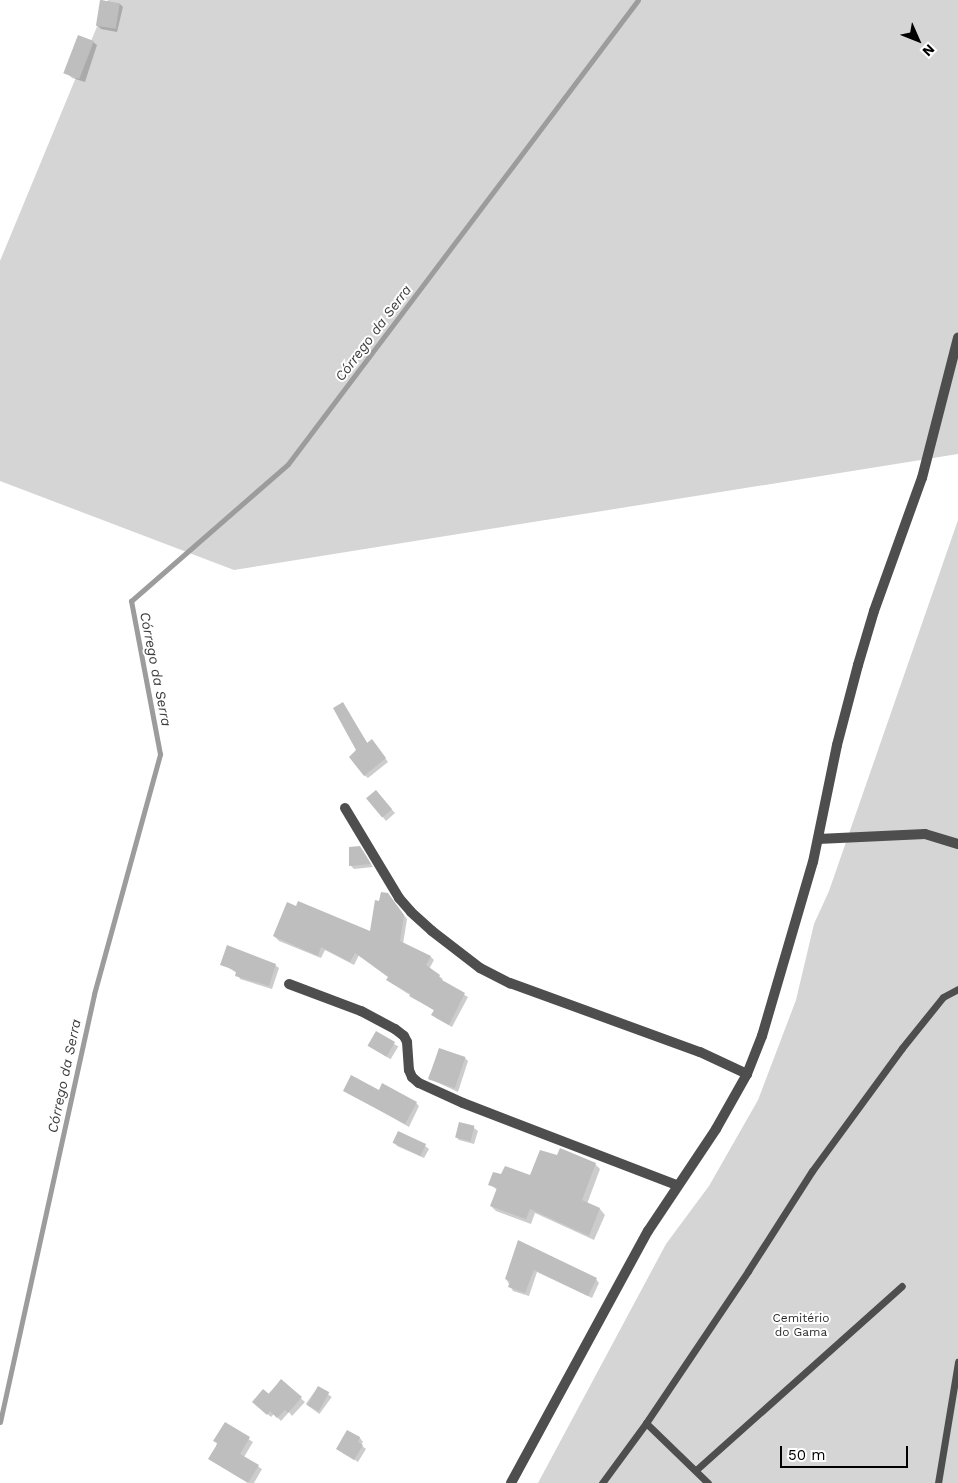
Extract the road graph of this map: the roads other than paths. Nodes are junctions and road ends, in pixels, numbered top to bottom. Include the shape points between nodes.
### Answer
1 (958, 338) edge
2 (954, 376) edge
3 (345, 808) dead end
4 (818, 839) junction
5 (958, 844) edge
6 (289, 984) dead end
7 (958, 989) edge
8 (747, 1074) junction
9 (677, 1185) junction
10 (902, 1286) dead end
11 (958, 1362) edge
12 (646, 1423) junction
13 (696, 1470) junction
14 (511, 1483) edge
15 (602, 1483) edge
16 (708, 1483) edge
17 (938, 1483) edge

1 - 2 street
2 - 4 street via 858,665 837,745
3 - 8 street via 399,898 432,931 480,968 510,983 700,1052
4 - 5 street via 925,834
4 - 8 street via 762,1036
6 - 9 street via 361,1011 395,1029 407,1042 409,1070 419,1083
7 - 12 lane via 943,997 902,1048 812,1171
8 - 9 street via 716,1129
9 - 14 street via 614,1291
10 - 13 lane
11 - 17 lane
12 - 13 lane
12 - 15 lane
13 - 16 lane

